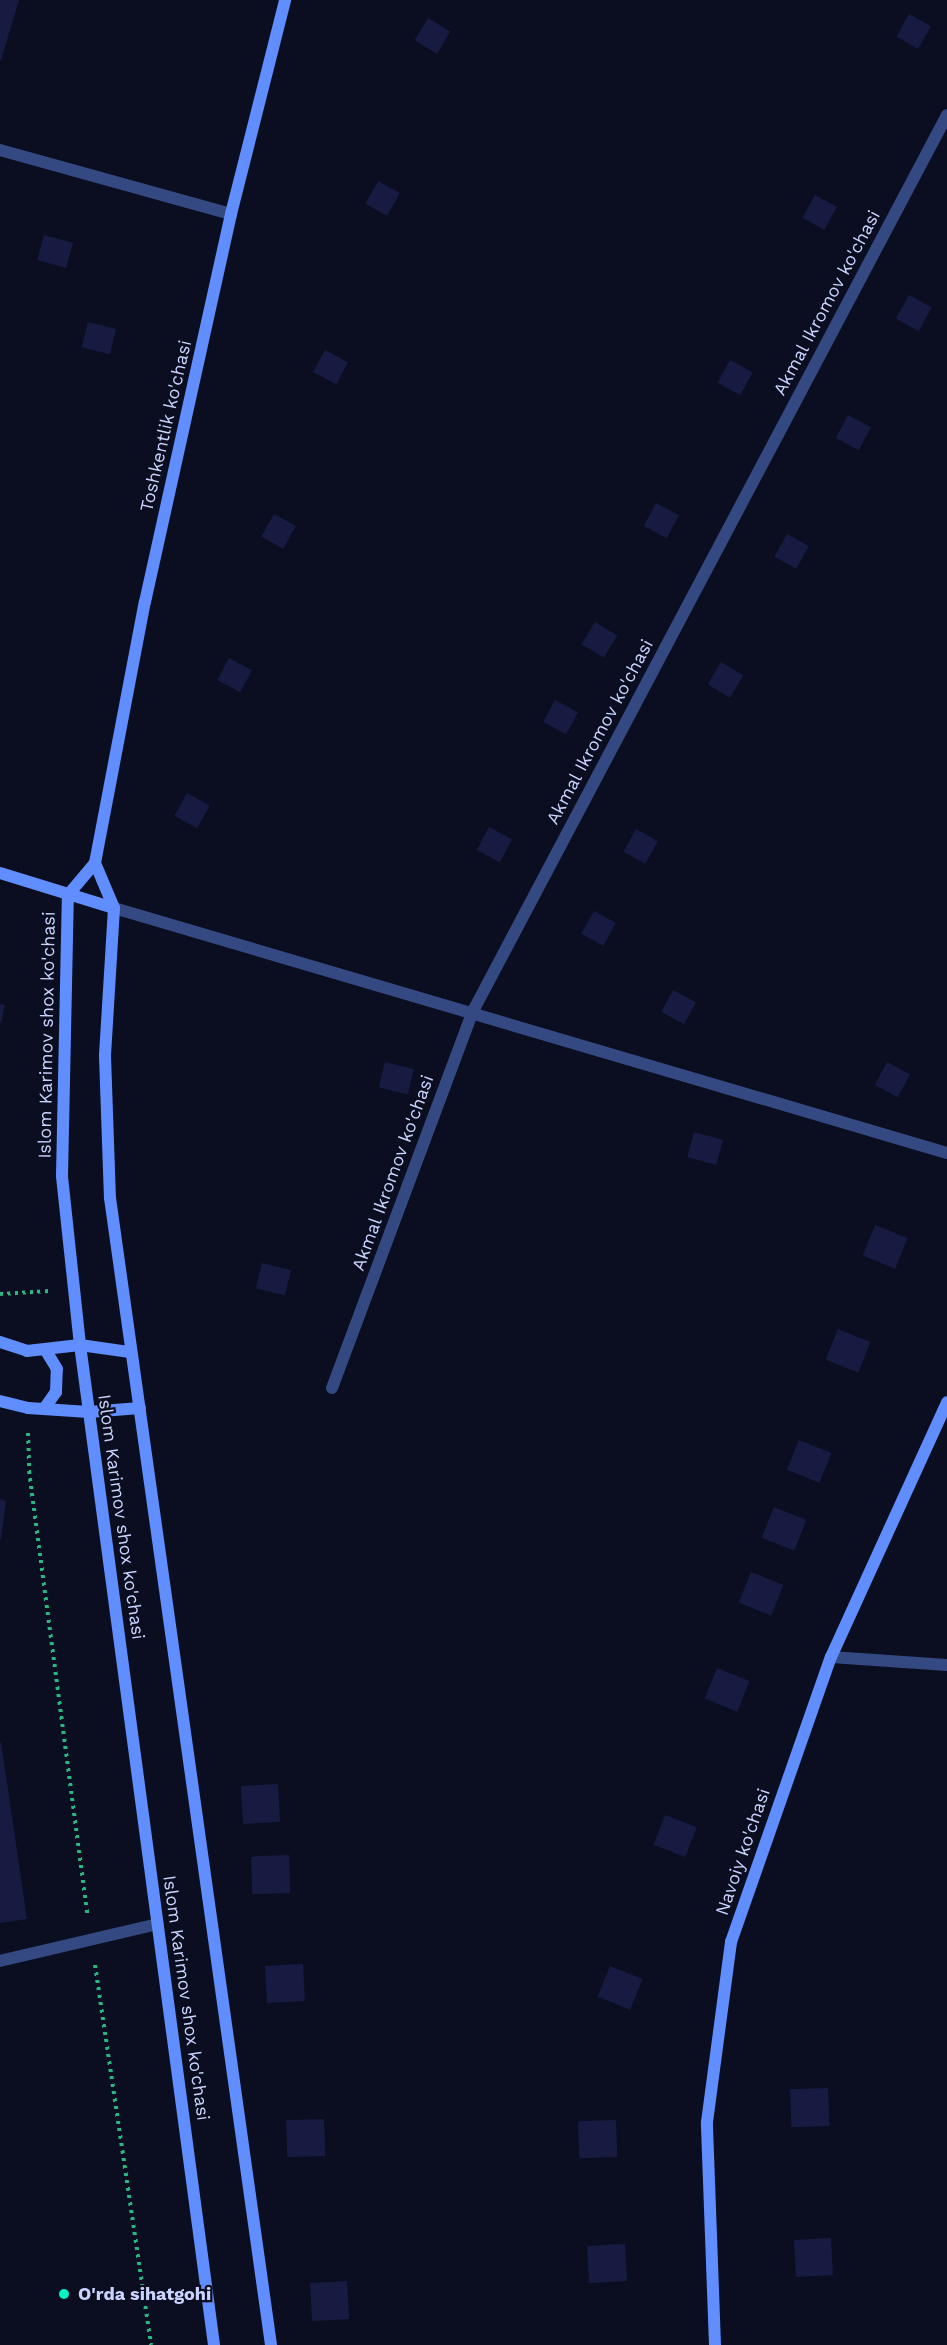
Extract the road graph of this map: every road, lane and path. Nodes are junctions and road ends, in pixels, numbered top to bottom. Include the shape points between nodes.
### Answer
1 (285, 0) edge
2 (947, 115) edge
3 (0, 150) edge
4 (231, 214) junction
5 (95, 863) junction
6 (0, 873) edge
7 (68, 895) junction
8 (114, 908) junction
9 (472, 1014) junction
10 (947, 1153) edge
11 (74, 1289) junction
12 (0, 1294) edge
13 (0, 1342) edge
14 (80, 1345) junction
15 (45, 1349) junction
16 (129, 1352) junction
17 (332, 1388) dead end
18 (0, 1401) edge
19 (947, 1402) edge
20 (28, 1408) junction
21 (140, 1408) junction
22 (44, 1409) junction
23 (89, 1412) junction
24 (831, 1657) junction
25 (947, 1665) edge
26 (158, 1924) junction
27 (91, 1942) junction
28 (0, 1961) edge
29 (151, 2345) edge
30 (214, 2345) edge
31 (271, 2345) edge
32 (715, 2345) edge

1 - 4 main road, Toshkentlik ko'chasi
2 - 9 street, Akmal Ikromov ko'chasi
3 - 4 street
4 - 5 main road, Toshkentlik ko'chasi via 145,602
5 - 7 main road, Islom Karimov shox ko'chasi
5 - 8 main road, Islom Karimov shox ko'chasi
6 - 7 main road
7 - 8 main road
7 - 11 main road, Islom Karimov shox ko'chasi via 62,1176
8 - 9 street
8 - 16 main road, Islom Karimov shox ko'chasi via 105,1056 110,1198
9 - 10 street
9 - 17 street, Akmal Ikromov ko'chasi
11 - 12 path
11 - 14 main road, Islom Karimov shox ko'chasi
13 - 15 main road via 27,1351
14 - 15 main road
14 - 16 main road
14 - 23 main road, Islom Karimov shox ko'chasi
15 - 22 main road via 57,1369 56,1392
16 - 21 main road, Islom Karimov shox ko'chasi
18 - 20 main road
19 - 24 main road, Navoiy ko'chasi
20 - 22 main road
20 - 27 path via 29,1471
21 - 23 main road
21 - 31 main road, Islom Karimov shox ko'chasi
22 - 23 main road
23 - 26 main road, Islom Karimov shox ko'chasi
24 - 25 street
24 - 32 main road, Navoiy ko'chasi via 731,1942 707,2122
26 - 27 street
26 - 30 main road, Islom Karimov shox ko'chasi
27 - 28 street
27 - 29 path

